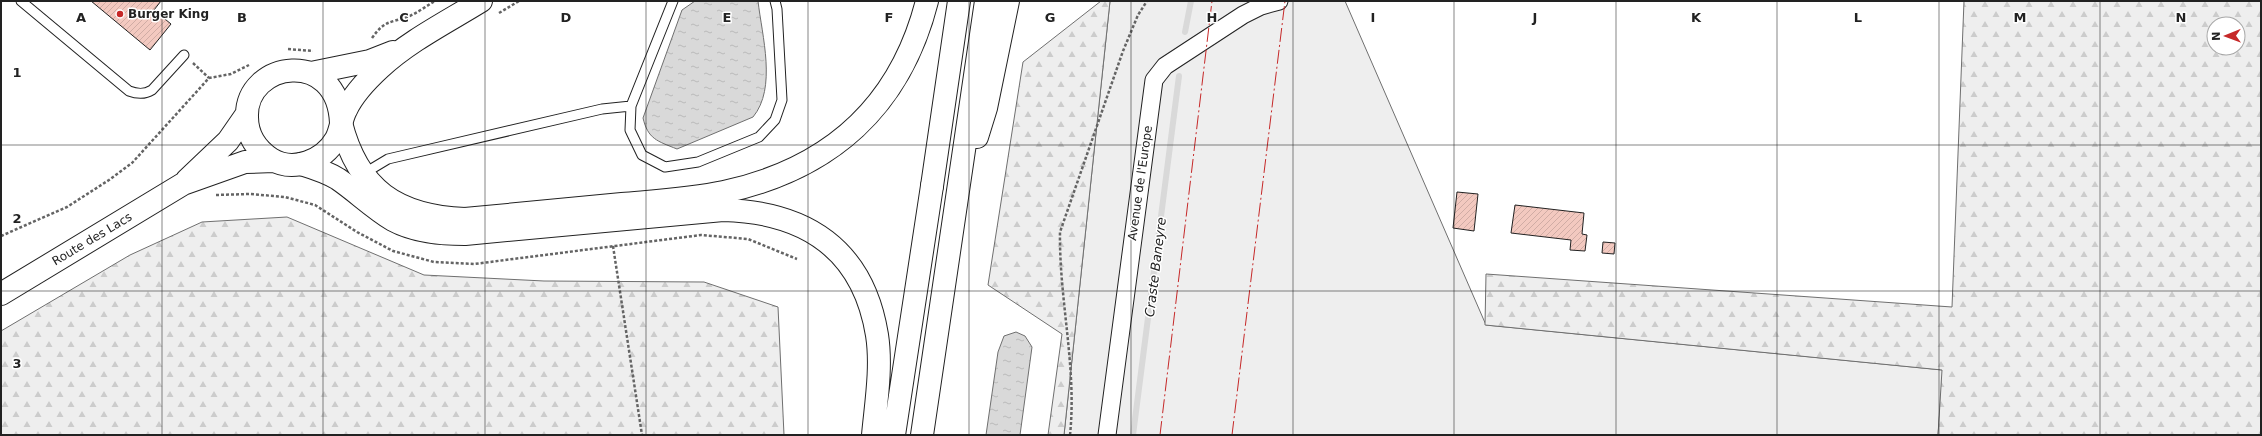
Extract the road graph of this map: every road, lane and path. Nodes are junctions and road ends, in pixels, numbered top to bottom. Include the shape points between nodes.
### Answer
1 (21, 1) edge
2 (435, 1) edge
3 (481, 1) edge
4 (673, 1) edge
5 (775, 1) edge
6 (927, 1) edge
7 (959, 1) edge
8 (986, 1) edge
9 (1008, 1) edge
10 (1148, 1) edge
11 (1279, 1) edge
12 (367, 45) dead end
13 (408, 45) junction
14 (184, 54) joint
15 (311, 73) junction
16 (631, 106) junction
17 (246, 115) junction
18 (341, 123) junction
19 (274, 161) junction
20 (301, 164) junction
21 (363, 175) junction
22 (183, 184) junction
23 (956, 205) junction
24 (1, 236) edge
25 (613, 246) dead end
26 (1, 294) edge
27 (642, 435) edge
28 (873, 435) edge
29 (894, 435) edge
30 (922, 435) edge
31 (1070, 435) edge
32 (1107, 435) edge

1 - 14 lane via 129,91 136,94 152,90
2 - 12 path via 407,17 380,26
3 - 13 main road, Route des Lacs
4 - 16 lane
5 - 16 lane via 782,100 775,120 759,137 698,162 664,167 642,155 630,130
6 - 21 main road via 904,64 885,96 855,129 825,153 786,174 748,186 675,199 465,219 442,218 411,210 383,194
7 - 29 main road
8 - 23 main road
9 - 23 main road via 986,108
10 - 31 path via 1138,15 1123,51 1060,232 1059,262 1073,405
11 - 32 street, Avenue de l'Europe via 1261,6 1230,23 1165,66 1154,80
13 - 15 main road, Route des Lacs via 370,61
13 - 18 main road, Route des Lacs via 380,68 362,88 346,110
14 - 24 path via 209,78 132,163 67,207
15 - 17 main road, Route des Lacs via 281,71 268,77 249,101
15 - 18 main road, Route des Lacs via 324,81 334,93 340,108
16 - 21 lane via 602,109 388,159
17 - 19 main road, Route des Lacs via 253,142
17 - 22 main road, Route des Lacs via 228,141
18 - 20 main road, Route des Lacs via 336,138 328,150 316,159
18 - 21 main road via 351,154
19 - 20 main road, Route des Lacs
19 - 22 main road, Route des Lacs via 245,162
20 - 28 main road via 322,170 338,179 395,221 415,229 441,234 466,234 723,210 763,213 807,228 823,238 854,271 872,313 877,336 878,367
22 - 26 main road, Route des Lacs
23 - 30 main road
25 - 27 path

